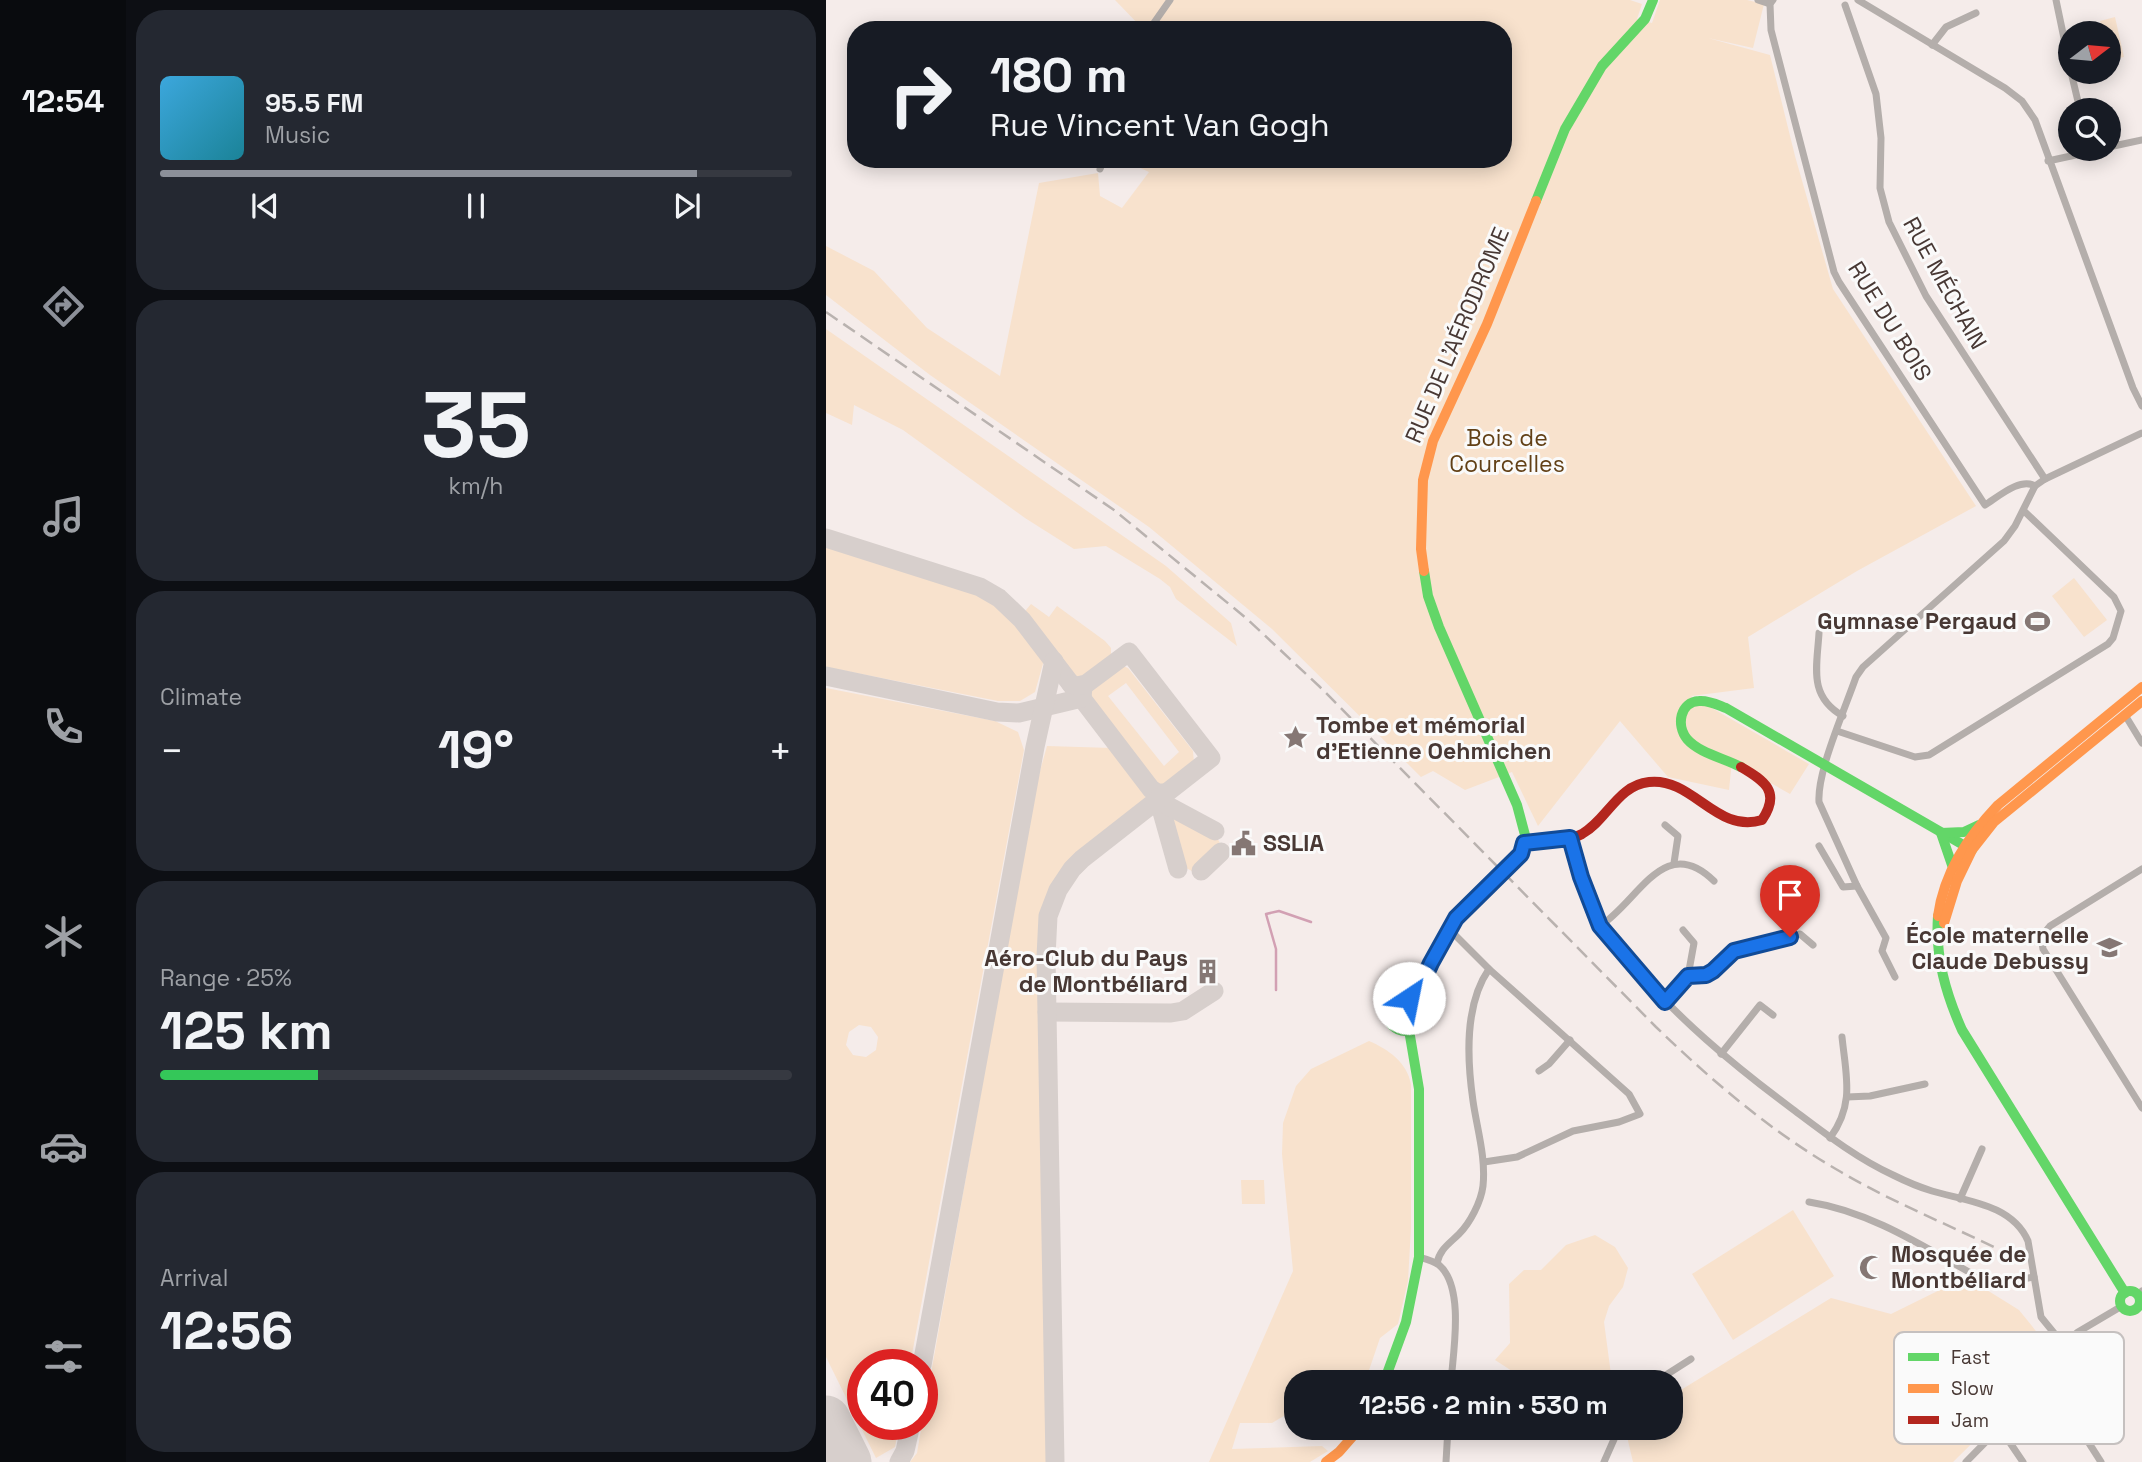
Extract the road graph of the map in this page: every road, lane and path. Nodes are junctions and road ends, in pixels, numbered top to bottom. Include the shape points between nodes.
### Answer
1 (1170, 0) edge
2 (1651, 0) edge
3 (1758, 0) edge
4 (1857, 0) edge
5 (2056, 0) edge
6 (1772, 2) edge
7 (1845, 2) edge
8 (1976, 13) dead end
9 (1155, 21) edge
10 (2061, 21) edge
11 (1932, 45) junction
12 (2142, 140) edge
13 (2121, 145) edge
14 (2058, 158) edge
15 (2048, 161) junction
16 (2142, 406) edge
17 (2142, 433) edge
18 (2045, 479) junction
19 (2035, 486) junction
20 (2024, 511) junction
21 (1819, 633) dead end
22 (2142, 687) edge
23 (2142, 701) edge
24 (2125, 715) junction
25 (1843, 716) junction
26 (1838, 731) junction
27 (2142, 743) edge
28 (1825, 765) junction
29 (1982, 824) junction
30 (1665, 825) dead end
31 (1941, 833) junction
32 (1570, 838) junction
33 (1524, 843) junction
34 (1818, 845) dead end
35 (1969, 849) junction
36 (1675, 863) junction
37 (1953, 868) junction
38 (2142, 869) edge
39 (1714, 881) dead end
40 (1857, 886) junction
41 (1600, 926) junction
42 (1449, 929) junction
43 (1683, 930) dead end
44 (1939, 943) junction
45 (1813, 945) dead end
46 (1489, 969) junction
47 (1688, 976) junction
48 (1895, 977) dead end
49 (1414, 1000) junction
50 (1665, 1002) junction
51 (1773, 1014) dead end
52 (1409, 1030) junction
53 (1842, 1038) dead end
54 (1570, 1040) junction
55 (1721, 1054) junction
56 (1539, 1072) dead end
57 (1925, 1084) dead end
58 (1847, 1097) junction
59 (2142, 1108) edge
60 (1830, 1138) junction
61 (1982, 1149) dead end
62 (1484, 1163) junction
63 (1961, 1199) junction
64 (1809, 1202) dead end
65 (1419, 1256) junction
66 (1437, 1263) junction
67 (2034, 1277) junction
68 (2125, 1293) junction
69 (2140, 1293) edge
70 (2122, 1306) junction
71 (2139, 1314) edge
72 (2053, 1332) edge
73 (2078, 1332) edge
74 (1691, 1359) dead end
75 (1388, 1370) edge
76 (1452, 1370) edge
77 (1674, 1370) edge
78 (1350, 1440) edge
79 (1447, 1440) edge
80 (1614, 1440) edge
81 (1984, 1444) edge
82 (2011, 1444) edge
83 (2090, 1444) edge
84 (1326, 1462) edge
85 (1446, 1462) edge
86 (1604, 1462) edge
87 (1966, 1462) edge
88 (2023, 1462) edge
89 (2101, 1462) edge

1 - 9 street
2 - 33 street, RUE DE L'AÉRODROME via 1645,19 1602,66 1565,129 1487,324 1433,441 1423,480 1421,549 1429,596 1447,648 1517,805
3 - 6 street, RUE DU BOIS
4 - 11 street
5 - 10 street
6 - 19 street, RUE DU BOIS via 1771,30 1839,282 1985,505 2020,484
7 - 18 street, RUE MÉCHAIN via 1877,94 1880,188 1889,222 1926,296
8 - 11 street via 1951,23
11 - 15 street via 2022,101 2035,120
12 - 13 street
14 - 15 street
15 - 16 street
17 - 18 street
18 - 19 street
19 - 20 street
20 - 25 street via 2004,541 1863,667
20 - 26 street via 2120,605 2108,643 1937,752 1915,757
21 - 25 street via 1818,688 1829,708
22 - 29 street via 1998,805
23 - 24 street
24 - 27 street
24 - 35 street via 1994,822
25 - 26 street
26 - 28 street
28 - 31 street
28 - 32 street via 1725,708 1696,702 1681,713 1679,723 1687,742 1763,780 1772,798 1769,814 1762,820 1740,823 1681,789 1649,781 1628,789 1589,829
28 - 40 street via 1819,802
29 - 31 street via 1964,832
29 - 35 street
30 - 36 street via 1678,836
31 - 35 street
31 - 37 street
32 - 33 street
32 - 41 street
33 - 42 street via 1521,854
34 - 40 street via 1843,887
35 - 37 street
35 - 44 street
36 - 39 street via 1702,869
36 - 41 street via 1658,871
37 - 44 street via 1940,904
38 - 59 street via 2050,926 2041,940
40 - 48 street via 1886,938 1882,951
41 - 50 street
42 - 46 street
42 - 49 street
43 - 47 street via 1694,943
44 - 68 street via 1944,985 1962,1030
45 - 47 street via 1800,934 1734,951 1706,975
46 - 54 street
46 - 62 street via 1475,995 1470,1023 1472,1099
47 - 50 street
49 - 52 street via 1422,1014
49 - 52 street via 1400,998 1388,1012 1393,1027
50 - 55 street
51 - 55 street via 1760,1005
52 - 65 street via 1419,1089
53 - 58 street
54 - 56 street
54 - 62 street via 1629,1094 1640,1114 1573,1131 1517,1157
55 - 60 street
57 - 58 street
58 - 60 street via 1845,1112
60 - 63 street via 1891,1174
61 - 63 street
62 - 66 street via 1482,1190 1474,1211 1461,1232 1439,1252
63 - 67 street via 1989,1206 2024,1232
64 - 67 street via 1878,1222 1987,1282
65 - 66 street
65 - 75 street via 1406,1322
66 - 76 street via 1446,1274 1456,1310
67 - 72 street via 2041,1317
68 - 69 street
68 - 70 street
69 - 71 street
70 - 71 street
70 - 73 street
74 - 77 street
78 - 84 street
79 - 85 street
80 - 86 street
81 - 87 street
82 - 88 street
83 - 89 street

